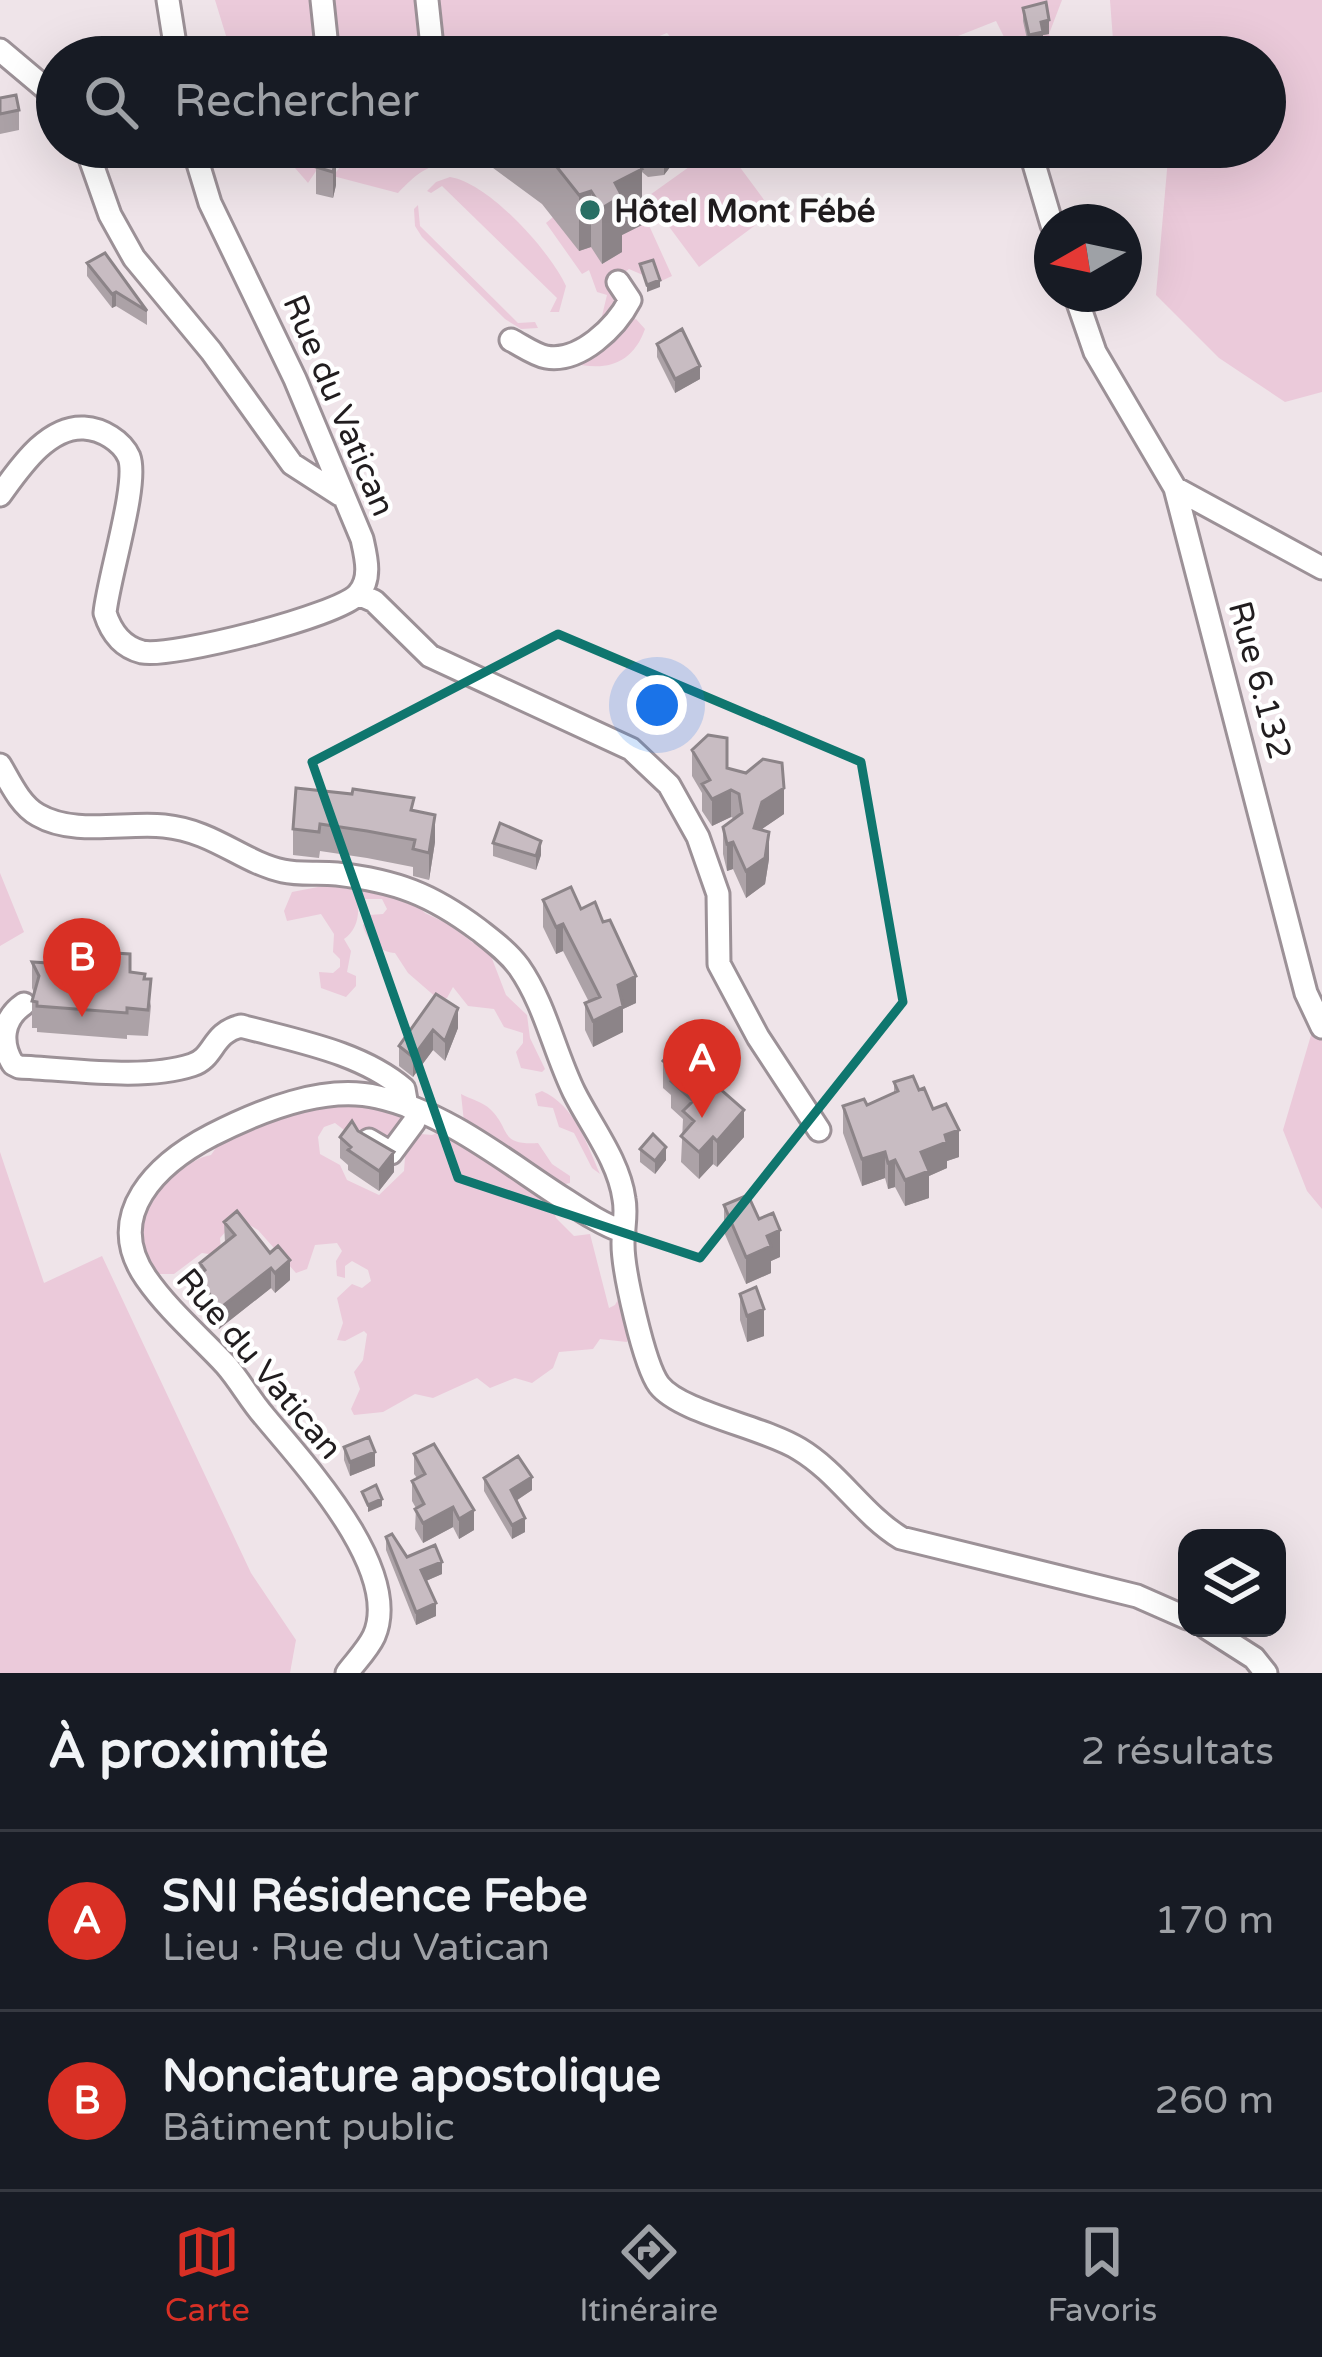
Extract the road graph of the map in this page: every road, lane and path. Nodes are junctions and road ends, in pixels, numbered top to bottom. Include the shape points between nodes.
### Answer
1 (168, 0) edge
2 (322, 0) edge
3 (427, 0) edge
4 (174, 36) edge
5 (326, 36) edge
6 (431, 36) edge
7 (0, 50) edge
8 (36, 80) edge
9 (94, 168) edge
10 (199, 168) edge
11 (1035, 168) edge
12 (1046, 204) edge
13 (618, 282) dead end
14 (1081, 312) edge
15 (511, 340) dead end
16 (1175, 488) junction
17 (0, 495) edge
18 (340, 495) junction
19 (1322, 568) edge
20 (358, 594) junction
21 (0, 765) edge
22 (24, 1004) dead end
23 (1322, 1027) edge
24 (412, 1107) junction
25 (819, 1130) dead end
26 (366, 1138) edge
27 (625, 1232) junction
28 (1178, 1614) edge
29 (1221, 1637) edge
30 (347, 1673) edge
31 (1266, 1673) edge

1 - 4 street
2 - 5 street
3 - 6 street
7 - 8 street
9 - 18 street via 134,258 292,464
10 - 18 street, Rue du Vatican
11 - 12 street
13 - 15 street via 630,300 620,321 567,356 545,357
14 - 16 street, Rue 6.132 via 1095,352
16 - 19 street
16 - 23 street, Rue 6.132 via 1306,992
17 - 20 street via 33,452 61,433 82,428 116,440 129,455 131,486 105,614 120,640 139,651 233,638 338,608
18 - 20 street, Rue du Vatican via 367,560
20 - 25 street via 430,656 631,749 669,784 718,895 719,964
21 - 27 street via 26,806 44,818 196,832 280,871 421,892 475,927 518,965 532,991 620,1183
22 - 24 street via 4,1028 4,1048 19,1066 172,1069 197,1064 225,1030 242,1026 392,1078
24 - 26 street via 415,1122 391,1153
24 - 27 street, Rue du Vatican
24 - 30 street, Rue du Vatican via 349,1094 264,1112 180,1153 133,1206 143,1274 303,1461 370,1567 377,1623
27 - 28 street via 628,1282 650,1367 671,1396 801,1450 901,1538 1137,1596
29 - 31 street

